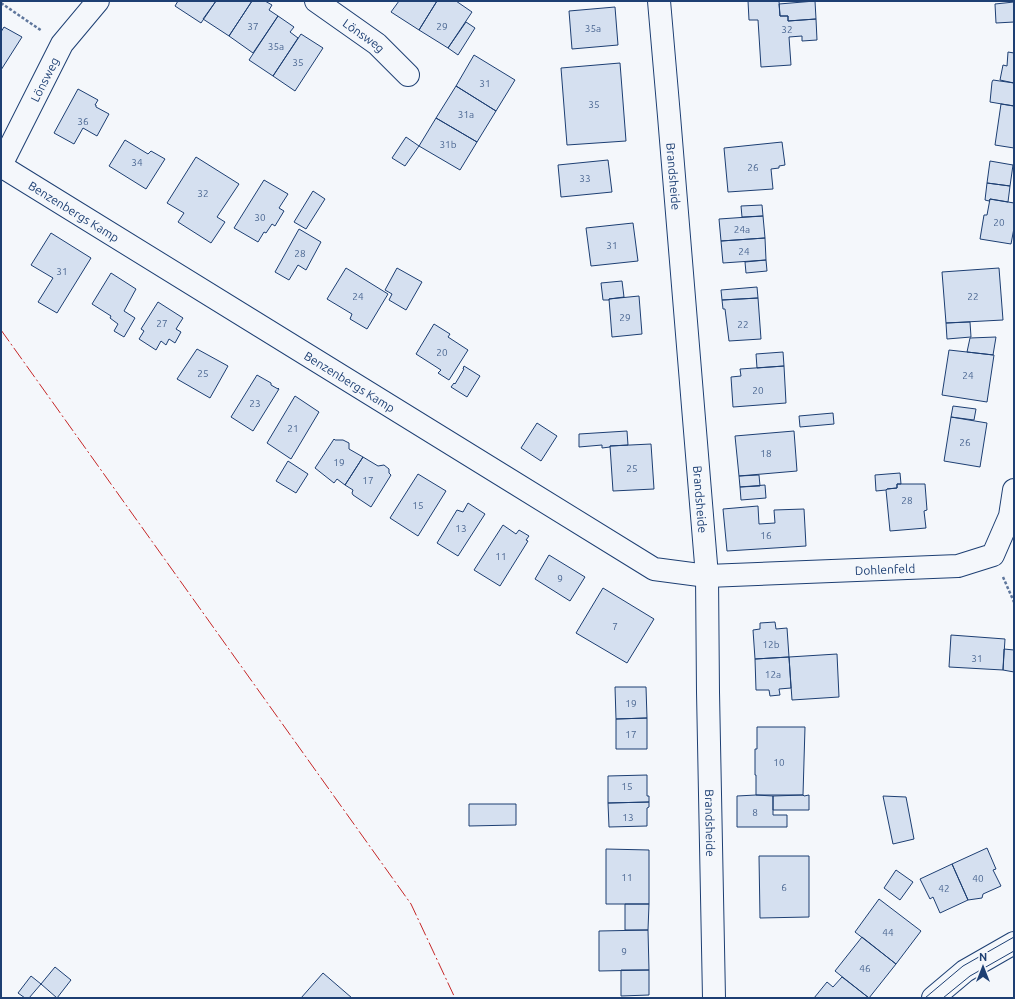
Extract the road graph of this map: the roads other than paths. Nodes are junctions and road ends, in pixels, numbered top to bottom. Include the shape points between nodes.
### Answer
1 (98, 1) edge
2 (316, 1) edge
3 (659, 1) edge
4 (408, 75) dead end
5 (1, 165) edge
6 (1014, 490) edge
7 (707, 576) junction
8 (1014, 943) edge
9 (714, 998) edge
10 (933, 998) edge

1 - 5 street, Lönsweg via 62,44
2 - 4 street, Lönsweg via 377,44
3 - 7 street, Brandsheide
5 - 7 street, Benzenbergs Kamp via 654,568
6 - 7 street, Dohlenfeld via 1010,516 993,555 958,566
7 - 9 street, Brandsheide
8 - 10 street via 965,971

